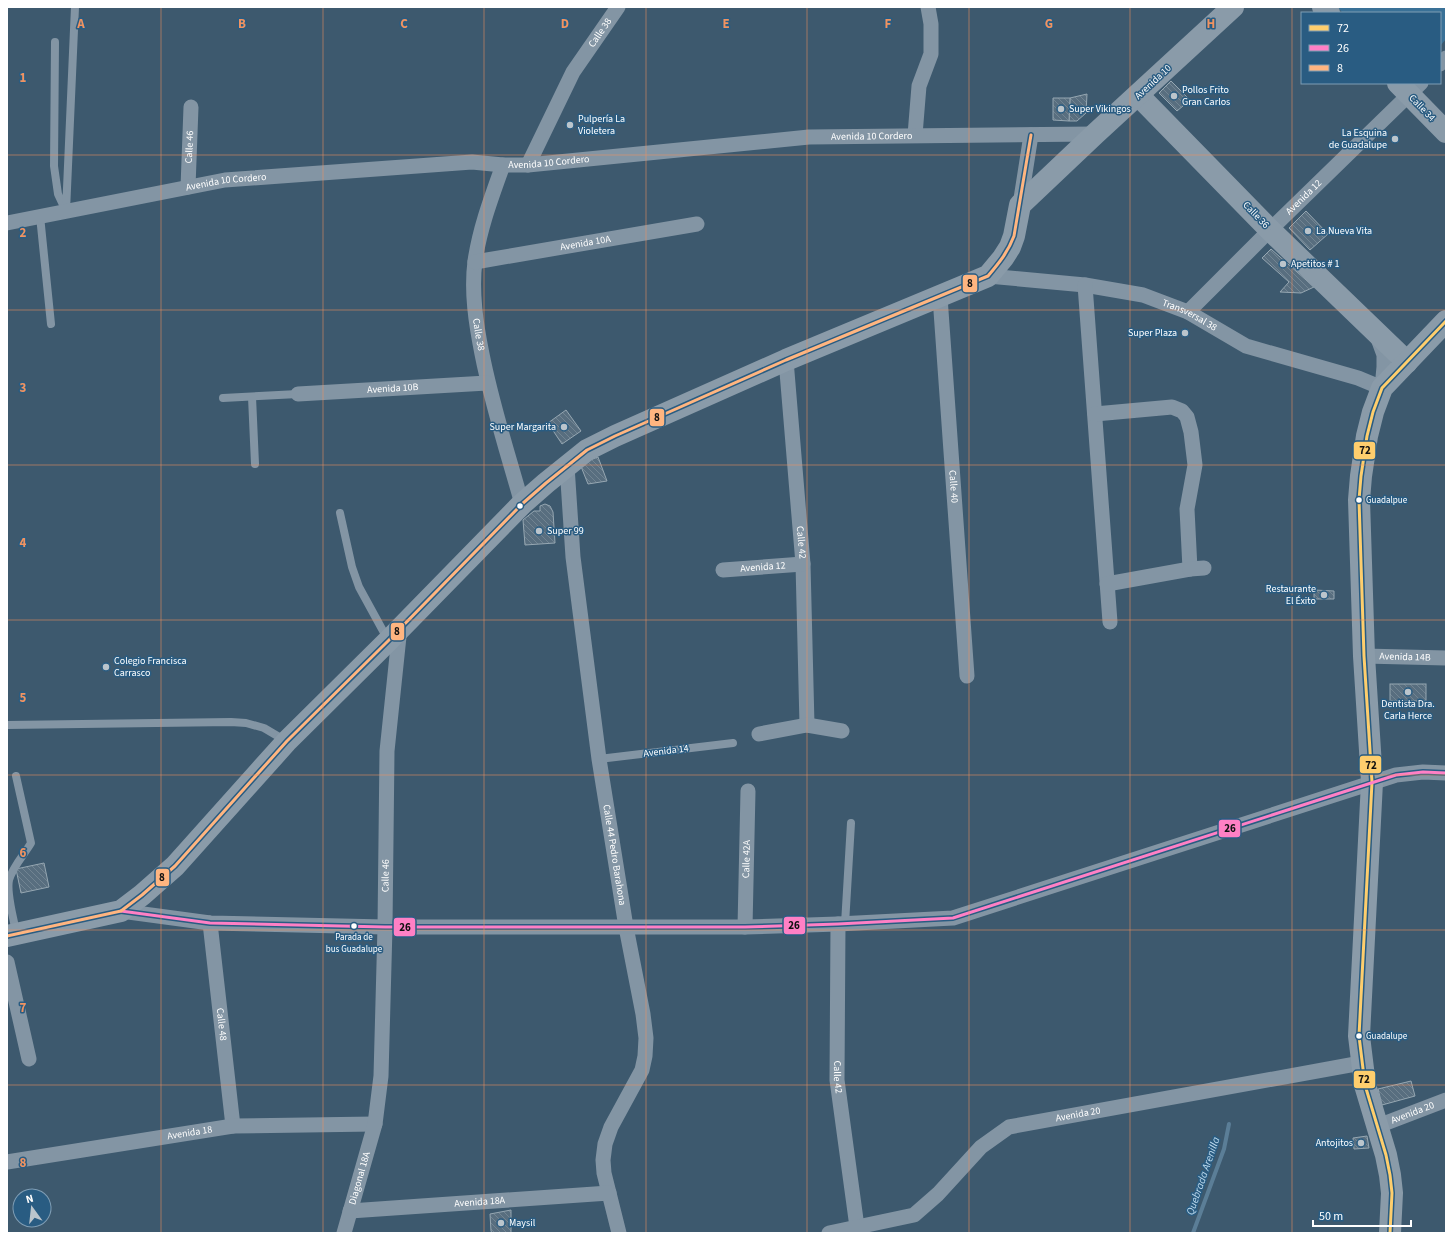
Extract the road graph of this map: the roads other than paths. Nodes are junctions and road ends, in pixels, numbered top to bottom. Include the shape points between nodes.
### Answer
1 (75, 7) edge
2 (618, 7) edge
3 (928, 7) edge
4 (1233, 7) edge
5 (55, 42) dead end
6 (1410, 87) edge
7 (1138, 95) junction
8 (191, 107) dead end
9 (1446, 132) edge
10 (1095, 134) junction
11 (915, 135) junction
12 (1031, 135) junction
13 (503, 165) junction
14 (528, 165) junction
15 (188, 187) junction
16 (1020, 205) junction
17 (66, 211) junction
18 (40, 216) junction
19 (7, 223) edge
20 (697, 224) dead end
21 (1270, 230) junction
22 (475, 262) junction
23 (988, 276) junction
24 (1086, 285) junction
25 (940, 297) junction
26 (1188, 312) junction
27 (1446, 321) edge
28 (51, 324) dead end
29 (1376, 332) junction
30 (786, 360) junction
31 (1407, 362) junction
32 (488, 383) junction
33 (1382, 388) junction
34 (298, 394) joint
35 (252, 397) junction
36 (223, 398) dead end
37 (1095, 414) junction
38 (255, 464) dead end
39 (567, 466) junction
40 (522, 504) junction
41 (340, 513) dead end
42 (803, 564) junction
43 (723, 570) dead end
44 (1107, 584) junction
45 (1110, 622) dead end
46 (394, 634) junction
47 (1364, 656) junction
48 (1446, 658) edge
49 (967, 676) dead end
50 (7, 725) edge
51 (807, 725) junction
52 (842, 731) dead end
53 (759, 734) dead end
54 (287, 741) junction
55 (733, 743) dead end
56 (599, 759) junction
57 (1446, 773) edge
58 (16, 776) dead end
59 (1372, 782) junction
60 (748, 791) dead end
61 (851, 823) dead end
62 (121, 911) junction
63 (210, 923) junction
64 (842, 924) junction
65 (385, 927) junction
66 (626, 927) junction
67 (746, 927) junction
68 (12, 934) edge
69 (7, 962) edge
70 (29, 1059) dead end
71 (1361, 1063) junction
72 (1446, 1100) edge
73 (375, 1124) junction
74 (233, 1126) junction
75 (1378, 1126) junction
76 (7, 1162) edge
77 (609, 1193) junction
78 (350, 1211) junction
79 (858, 1227) junction
80 (344, 1233) edge
81 (619, 1233) edge
82 (829, 1233) edge
83 (1390, 1233) edge

1 - 17 lane
2 - 14 street, Calle 38 via 573,72
3 - 11 street via 931,54 919,86
4 - 7 main road, Avenida 10
5 - 17 lane via 54,166 58,194
6 - 9 main road, Calle 34
6 - 21 street, Avenida 12
7 - 10 main road, Avenida 10
7 - 21 main road, Calle 36
8 - 15 street, Calle 46
10 - 12 street, Avenida 10 Cordero
10 - 16 main road, Avenida 10
11 - 12 street, Avenida 10 Cordero
11 - 14 street, Avenida 10 Cordero via 808,137
12 - 16 street
13 - 14 street, Avenida 10 Cordero
13 - 15 street, Avenida 10 Cordero via 472,162 225,180
13 - 22 street, Calle 38 via 478,240
15 - 17 street, Avenida 10 Cordero
16 - 23 main road via 1010,247
17 - 18 street, Avenida 10 Cordero
18 - 19 street, Avenida 10 Cordero
18 - 28 lane
20 - 22 street, Avenida 10A
21 - 26 street, Avenida 12
21 - 29 main road, Calle 36
22 - 32 street, Calle 38 via 474,305
23 - 24 street, Transversal 38
23 - 25 main road
24 - 26 street, Transversal 38 via 1142,296
24 - 37 street
25 - 30 main road
25 - 49 street, Calle 40
26 - 33 street, Transversal 38 via 1246,346 1358,378
27 - 31 main road
29 - 31 main road, Calle 36
29 - 33 street, Calle 36 via 1384,355
30 - 39 main road via 615,436 587,450
30 - 42 street, Calle 42
31 - 33 main road
32 - 34 street, Avenida 10B
32 - 40 street, Calle 38
33 - 47 main road via 1370,424 1359,500
34 - 35 lane
35 - 36 lane
35 - 38 lane
37 - 44 street
37 - 44 street via 1172,407 1182,411 1187,417 1191,432 1195,465 1187,509 1197,569
39 - 40 main road
39 - 56 street, Calle 44 Pedro Barahona via 573,557
40 - 46 main road
41 - 46 lane via 359,587
42 - 43 street, Avenida 12
42 - 51 street, Calle 42
44 - 45 street
46 - 54 main road
46 - 65 street, Calle 46 via 387,751
47 - 48 street, Avenida 14B
47 - 59 main road
50 - 54 lane via 231,722 264,728
51 - 52 street
51 - 53 street
54 - 62 main road via 175,866
55 - 56 lane, Avenida 14
56 - 66 street, Calle 44 Pedro Barahona
57 - 59 street via 1396,775
58 - 68 lane via 31,843 9,882
59 - 64 street via 953,918
59 - 71 main road via 1359,1036
60 - 67 street, Calle 42A
61 - 64 lane, Calle 42
62 - 63 street
62 - 68 main road
63 - 65 street
63 - 74 street, Calle 48
64 - 67 street
64 - 79 street, Calle 42 via 837,1080
65 - 66 street
65 - 73 street, Calle 46 via 381,1076
66 - 67 street
66 - 77 street, Calle 44 Pedro Barahona via 643,1014 645,1056 642,1070 611,1127 605,1144 604,1173
69 - 70 street
71 - 75 main road
71 - 79 street, Avenida 20 via 1009,1127 981,1147 938,1194 914,1215
72 - 75 street, Avenida 20
73 - 74 street, Avenida 18
73 - 78 street, Diagonal 18A
74 - 76 street, Avenida 18
75 - 83 main road via 1392,1193
77 - 78 street, Avenida 18A
77 - 81 street, Calle 44 Pedro Barahona
78 - 80 street, Diagonal 18A
79 - 82 street, Avenida 20

